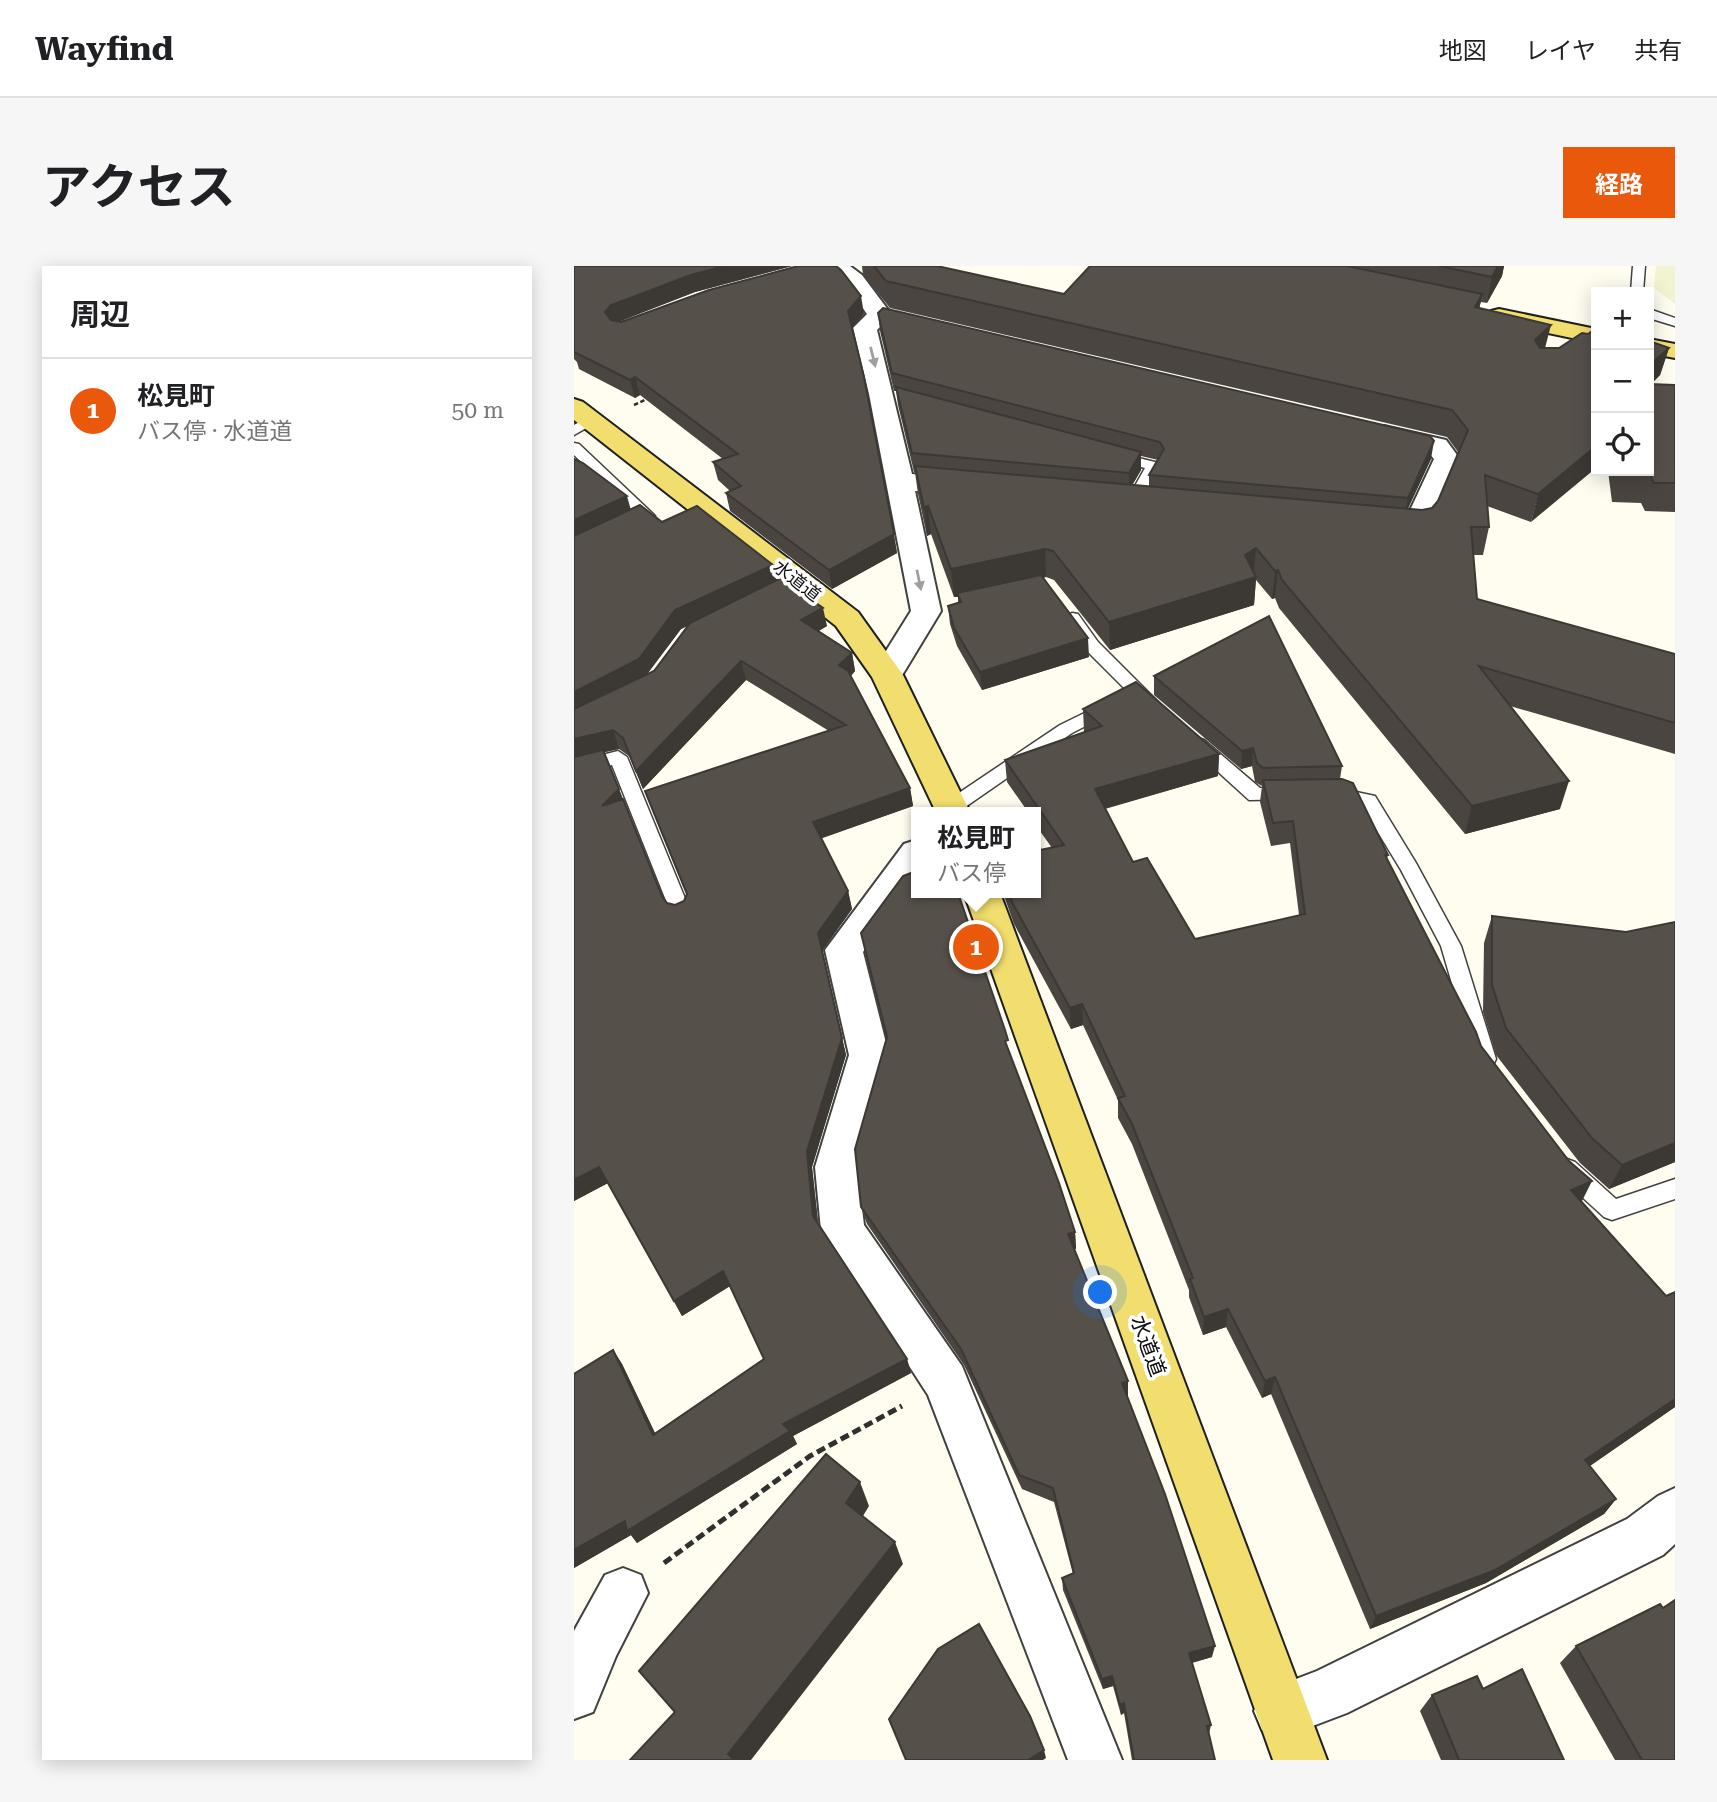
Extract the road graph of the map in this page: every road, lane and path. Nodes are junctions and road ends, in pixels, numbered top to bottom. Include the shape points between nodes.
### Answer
1 (1639, 266) edge
2 (826, 267) edge
3 (1637, 287) edge
4 (1471, 310) edge
5 (880, 315) junction
6 (1654, 316) edge
7 (907, 321) edge
8 (1675, 322) edge
9 (1591, 335) edge
10 (1591, 336) edge
11 (1654, 347) edge
12 (1675, 351) edge
13 (1561, 355) edge
14 (659, 394) edge
15 (626, 409) dead end
16 (579, 419) edge
17 (1355, 427) edge
18 (574, 447) edge
19 (1102, 453) edge
20 (898, 481) junction
21 (995, 489) edge
22 (1106, 499) edge
23 (1134, 502) junction
24 (1161, 504) edge
25 (1363, 523) edge
26 (623, 527) edge
27 (1062, 606) edge
28 (887, 675) junction
29 (1136, 692) junction
30 (1166, 718) edge
31 (1186, 735) edge
32 (574, 768) edge
33 (948, 807) edge
34 (956, 807) edge
35 (911, 860) edge
36 (984, 898) edge
37 (681, 913) edge
38 (1500, 1079) edge
39 (1554, 1151) edge
40 (1675, 1189) edge
41 (946, 1382) junction
42 (1675, 1513) edge
43 (623, 1593) joint
44 (574, 1693) edge
45 (1281, 1711) junction
46 (1095, 1760) edge
47 (1300, 1760) edge

1 - 3 lane
2 - 5 street via 854,280
4 - 9 main road
5 - 7 street
5 -> 20 street via 865,328 888,396
6 - 8 lane
10 - 13 street
11 - 12 main road
14 - 15 path
16 - 28 main road, 水道道 via 792,584 847,619
17 - 25 street via 1437,446 1447,459 1416,528
18 - 26 lane via 647,516
19 - 23 lane via 1154,466
20 - 21 street
20 -> 28 street via 933,610
22 - 23 street
23 - 24 street
27 - 29 lane
28 - 33 main road, 水道道
29 - 30 lane
29 - 34 lane via 1066,729
31 - 38 lane via 1256,794 1339,793 1368,801 1451,946 1484,1059
32 - 37 lane via 618,757
35 - 41 street via 844,950 869,1055 836,1167 843,1230
36 - 45 main road, 水道道
39 - 40 lane via 1612,1210
41 - 43 path via 810,1456
41 - 46 street
42 - 45 street via 1645,1537 1328,1694
43 - 44 street via 597,1638
45 - 47 main road, 水道道

